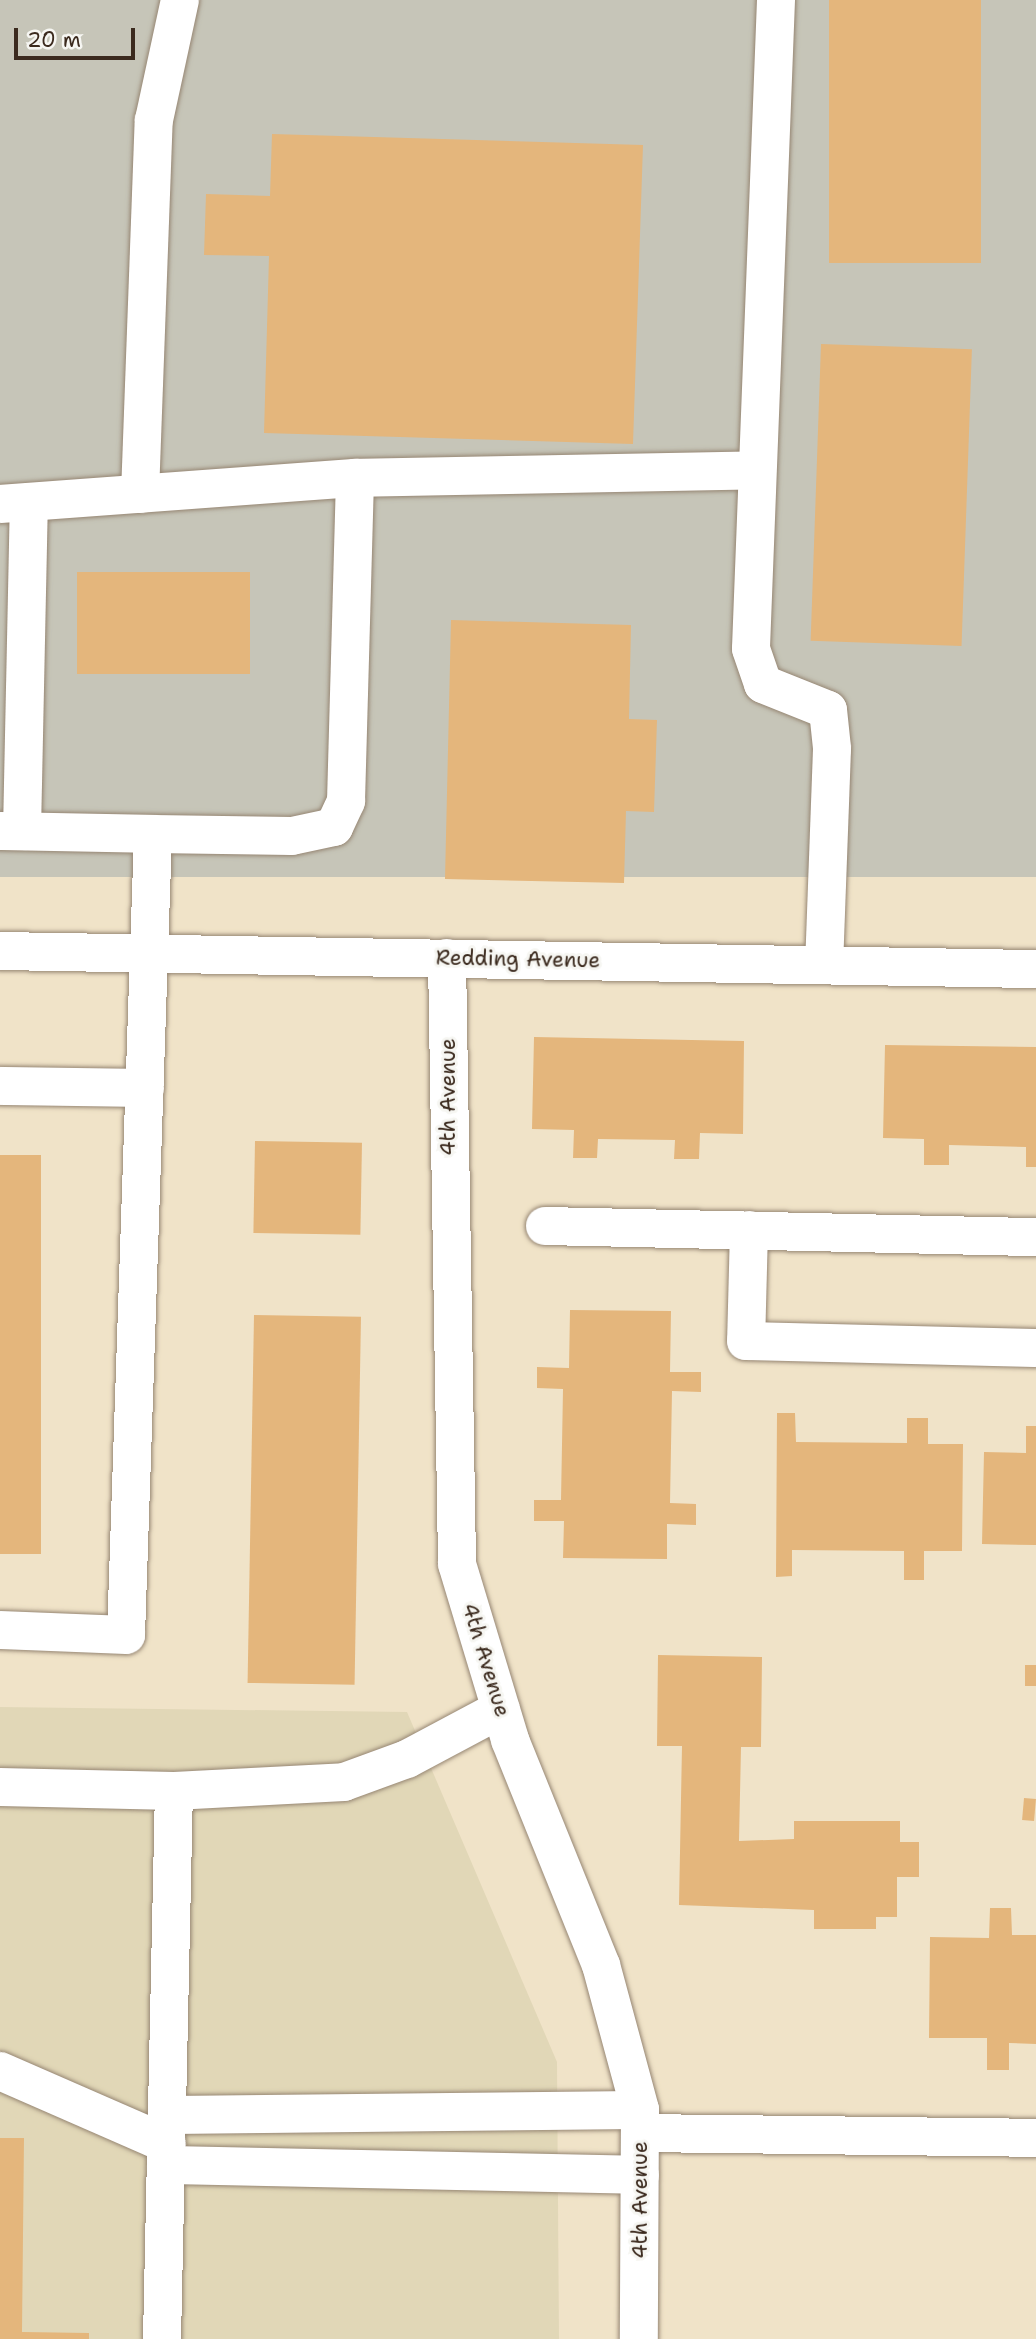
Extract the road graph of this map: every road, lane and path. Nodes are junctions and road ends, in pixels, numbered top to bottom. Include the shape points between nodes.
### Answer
1 (180, 0) edge
2 (776, 0) edge
3 (756, 470) junction
4 (355, 478) junction
5 (140, 494) junction
6 (14, 503) edge
7 (11, 831) edge
8 (153, 834) junction
9 (0, 951) edge
10 (149, 954) junction
11 (447, 958) junction
12 (824, 965) junction
13 (1036, 969) edge
14 (0, 1086) edge
15 (145, 1088) junction
16 (545, 1226) dead end
17 (749, 1230) junction
18 (1036, 1237) edge
19 (1036, 1348) edge
20 (0, 1630) edge
21 (501, 1709) junction
22 (0, 1787) edge
23 (174, 1791) junction
24 (0, 2071) edge
25 (640, 2122) junction
26 (1036, 2138) edge
27 (166, 2141) junction
28 (640, 2175) junction
29 (162, 2339) edge
30 (639, 2339) edge

1 - 5 street via 154,120
2 - 3 street
3 - 4 street
3 - 12 street via 751,649 762,684 828,710 832,749
4 - 5 street
4 - 8 street via 346,801 334,827 292,836
5 - 6 street
6 - 7 street
7 - 8 street
8 - 10 street
9 - 10 street, Redding Avenue
10 - 11 street, Redding Avenue
10 - 15 street
11 - 12 street, Redding Avenue
11 - 21 street, 4th Avenue via 457,1564
12 - 13 street, Redding Avenue
14 - 15 street
15 - 20 street via 127,1635
16 - 17 street
17 - 18 street
17 - 19 street via 746,1341
21 - 23 street via 407,1759 344,1782
21 - 25 street, 4th Avenue via 601,1965
22 - 23 street
23 - 27 street
24 - 27 street
25 - 26 street
25 - 27 street
25 - 28 street, 4th Avenue
27 - 28 street
27 - 29 street
28 - 30 street, 4th Avenue

